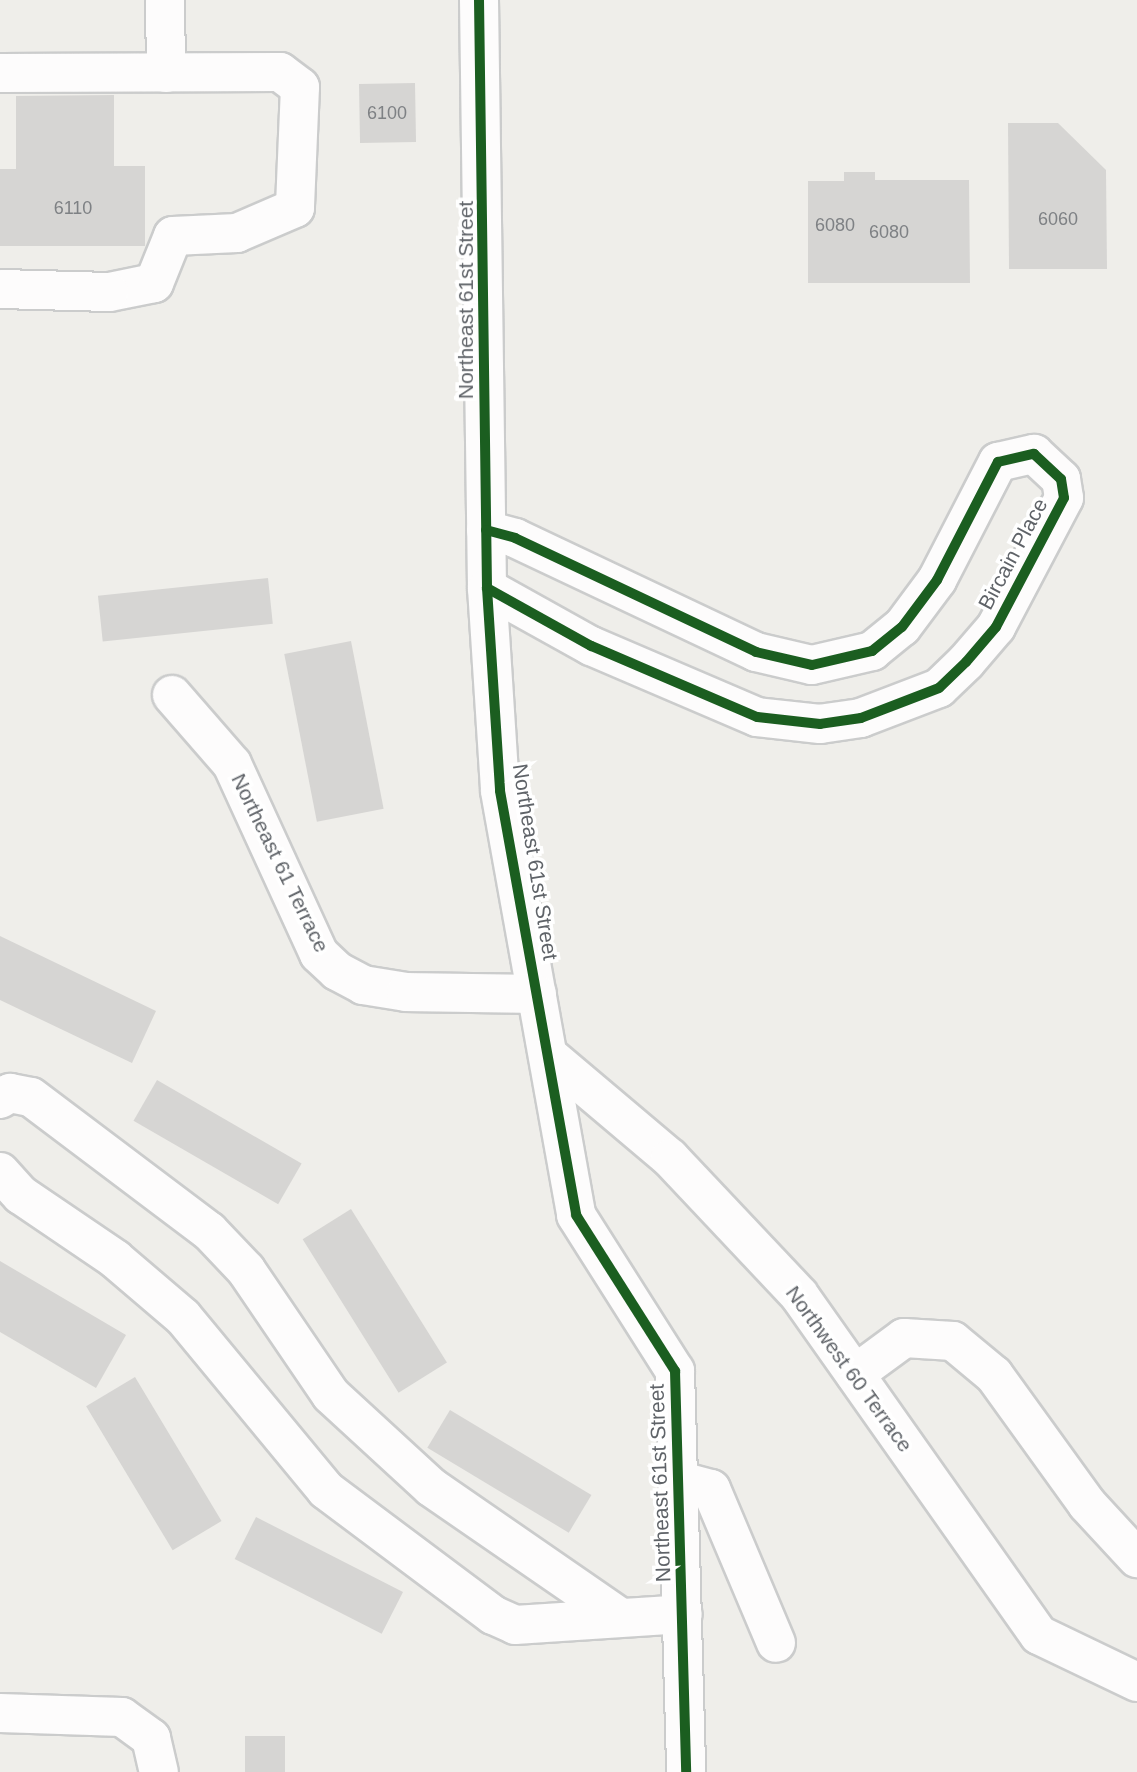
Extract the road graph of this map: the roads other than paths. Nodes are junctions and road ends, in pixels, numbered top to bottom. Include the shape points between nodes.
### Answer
1 (165, 0) edge
2 (479, 0) edge
3 (0, 73) edge
4 (166, 73) junction
5 (0, 289) edge
6 (486, 530) junction
7 (486, 588) junction
8 (172, 695) dead end
9 (537, 994) junction
10 (548, 1055) junction
11 (0, 1099) edge
12 (0, 1172) edge
13 (855, 1374) junction
14 (681, 1481) junction
15 (1137, 1558) edge
16 (683, 1614) junction
17 (618, 1616) junction
18 (776, 1643) dead end
19 (1137, 1682) edge
20 (0, 1713) edge
21 (159, 1772) edge
22 (686, 1772) edge

1 - 4 street
2 - 6 street, Northeast 61st Street
3 - 4 street
4 - 5 street via 280,72 300,87 295,208 237,233 173,236 154,283 109,292
6 - 7 street, Northeast 61st Street
6 - 7 street, Bircain Place via 515,538 756,652 812,665 872,650 902,627 937,580 998,462 1034,454 1061,479 1064,498 996,627 966,662 939,688 861,718 820,724 757,717 591,646
7 - 9 street, Northeast 61st Street via 500,791
8 - 9 street, Northeast 61 Terrace via 232,764 319,954 337,971 363,985 406,992
9 - 10 street, Northeast 61st Street
10 - 13 street, Northwest 60 Terrace via 670,1158 799,1295
10 - 14 street, Northeast 61st Street via 576,1215 675,1371
11 - 17 street via 10,1093 31,1097 209,1231 246,1270 331,1395 432,1486
12 - 17 street via 20,1195 115,1259 183,1317 326,1490 494,1615 515,1625
13 - 15 street via 904,1338 953,1340 994,1375 1087,1504
13 - 19 street, Northwest 60 Terrace via 1039,1636
14 - 16 street, Northeast 61st Street
14 - 18 street via 711,1489
16 - 17 street
16 - 22 street, Northeast 61st Street
20 - 21 street via 122,1717 140,1727 159,1756

